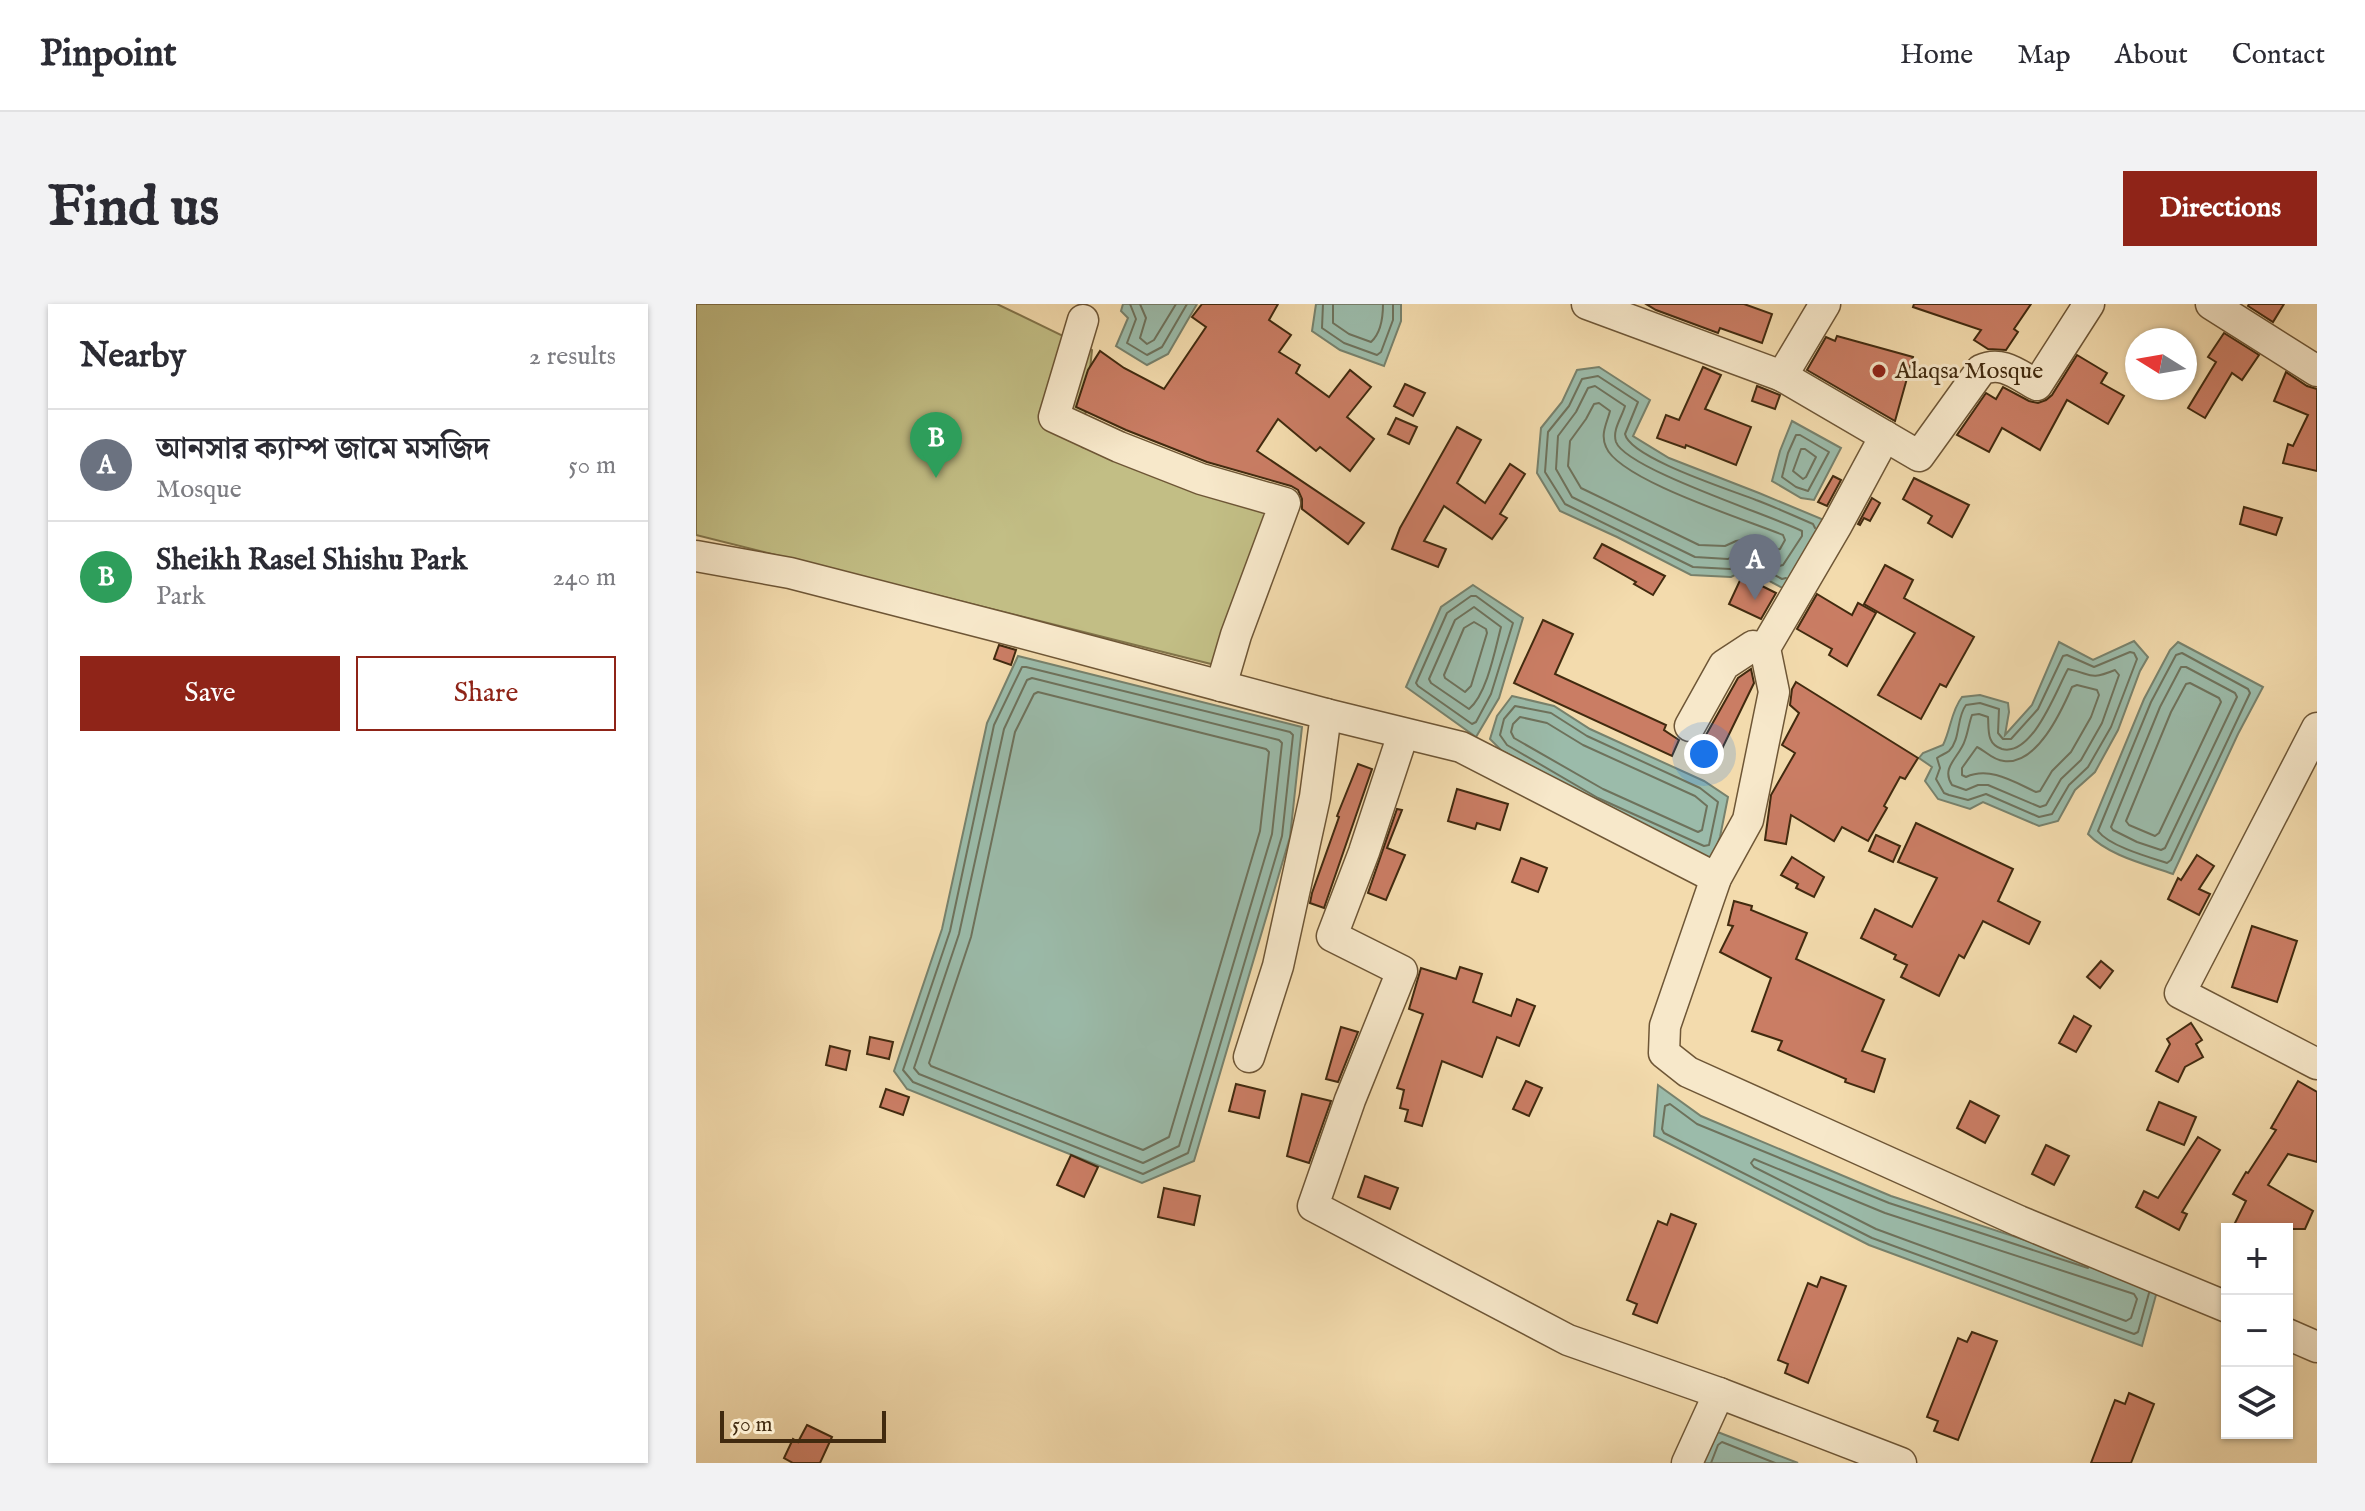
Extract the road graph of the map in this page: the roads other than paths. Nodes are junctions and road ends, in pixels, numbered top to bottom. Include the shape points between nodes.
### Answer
1 (1588, 304) edge
2 (1825, 304) edge
3 (2089, 304) edge
4 (2211, 304) edge
5 (1083, 320) dead end
6 (2317, 371) edge
7 (1782, 376) junction
8 (1885, 436) junction
9 (696, 556) edge
10 (1765, 648) junction
11 (1221, 686) junction
12 (1326, 714) junction
13 (1690, 726) dead end
14 (2317, 728) edge
15 (1403, 734) junction
16 (1716, 878) junction
17 (1249, 1057) dead end
18 (2317, 1064) edge
19 (2221, 1305) edge
20 (2293, 1337) edge
21 (2317, 1347) edge
22 (1719, 1393) junction
23 (1687, 1463) edge
24 (1901, 1463) edge

1 - 7 street
2 - 7 street
3 - 8 street via 2037,385 2002,366 1991,366 1981,370 1919,456
4 - 6 street
5 - 11 street via 1054,417 1201,479 1285,503
7 - 8 street
8 - 10 street
9 - 11 street via 790,573
10 - 13 street via 1753,646 1724,665
10 - 16 street via 1774,692 1748,820
11 - 12 street
12 - 15 street
12 - 17 street via 1315,797 1278,966
14 - 18 street via 2180,993
15 - 16 street via 1461,747
15 - 22 street via 1332,936 1402,971 1313,1206 1568,1340
16 - 19 street via 1665,1026 1664,1053 1688,1072 1920,1177
20 - 21 street
22 - 23 street
22 - 24 street

